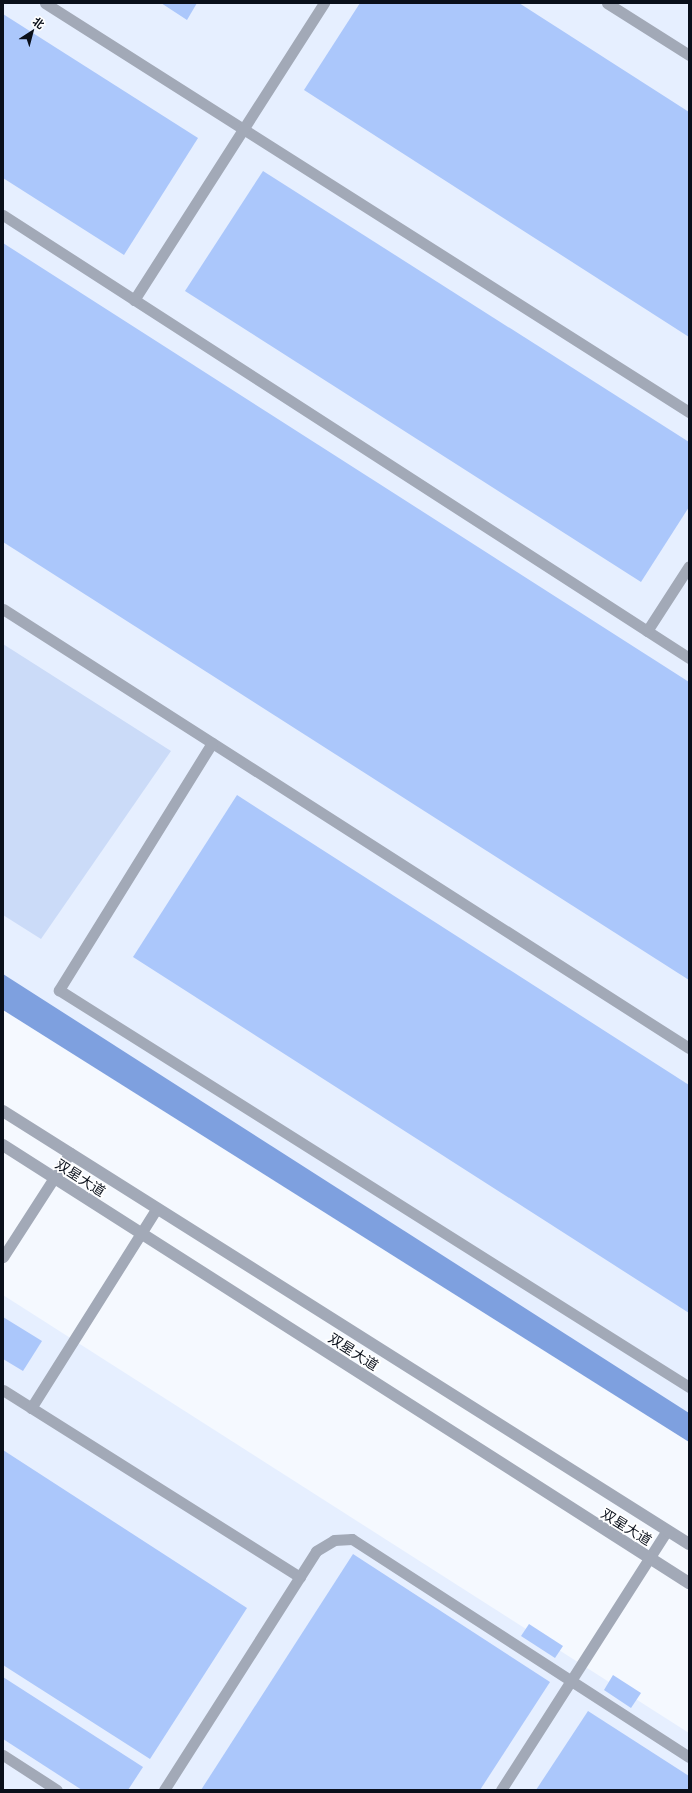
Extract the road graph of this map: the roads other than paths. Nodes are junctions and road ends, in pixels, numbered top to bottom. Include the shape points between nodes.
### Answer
1 (45, 3) edge
2 (324, 3) edge
3 (607, 3) edge
4 (689, 55) edge
5 (243, 129) junction
6 (3, 215) edge
7 (134, 300) junction
8 (689, 412) edge
9 (689, 566) edge
10 (3, 609) edge
11 (648, 631) junction
12 (689, 658) edge
13 (212, 743) junction
14 (689, 1048) edge
15 (3, 1110) edge
16 (3, 1145) edge
17 (70, 1153) junction
18 (54, 1178) junction
19 (157, 1208) junction
20 (141, 1233) junction
21 (3, 1257) edge
22 (689, 1387) edge
23 (3, 1390) edge
24 (31, 1408) junction
25 (667, 1530) junction
26 (689, 1544) edge
27 (649, 1558) junction
28 (300, 1577) junction
29 (689, 1583) edge
30 (571, 1681) junction
31 (3, 1755) edge
32 (689, 1757) edge
33 (57, 1790) edge
34 (164, 1790) edge
35 (501, 1790) edge

1 - 5 lane
2 - 5 lane
3 - 4 lane
5 - 7 lane
5 - 8 lane
6 - 7 lane
7 - 11 lane
9 - 11 lane
10 - 13 lane
11 - 12 lane
13 - 14 lane
13 - 22 lane via 59,990
15 - 17 street, 双星大道
16 - 18 street, 双星大道
17 - 18 lane
17 - 19 street, 双星大道
18 - 20 street, 双星大道
18 - 21 lane
19 - 20 lane
19 - 25 street, 双星大道
20 - 24 lane
20 - 27 street, 双星大道
23 - 24 lane
24 - 28 lane
25 - 26 street, 双星大道
25 - 27 lane
27 - 29 street, 双星大道
27 - 30 lane
28 - 30 lane via 316,1552 334,1540 352,1539
28 - 34 lane
30 - 32 lane
30 - 35 lane
31 - 33 lane

